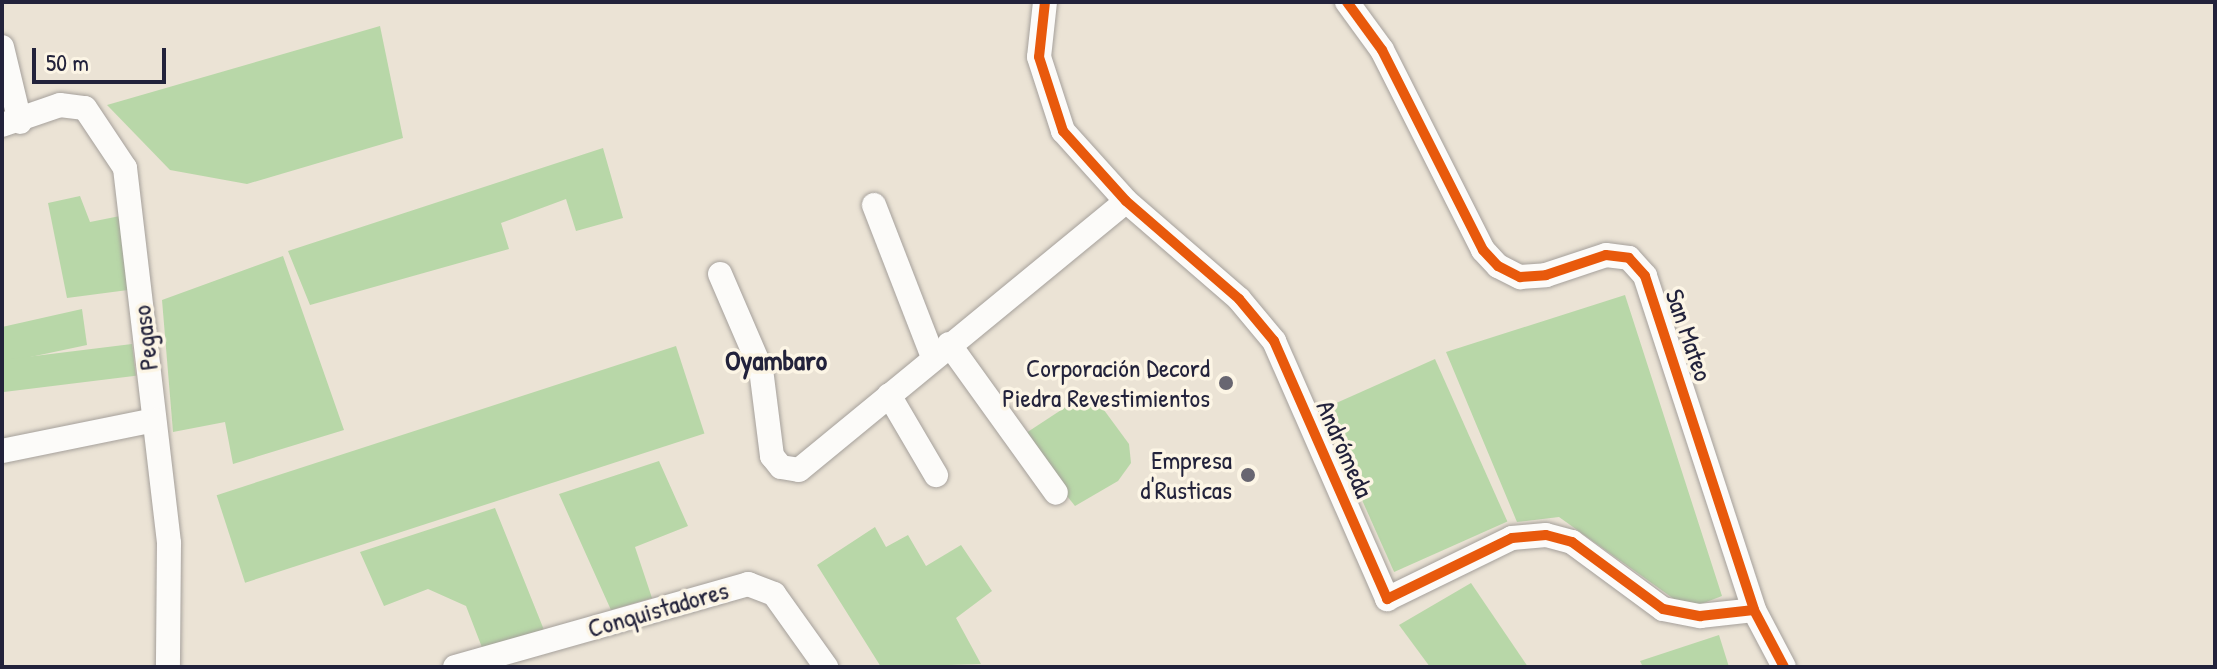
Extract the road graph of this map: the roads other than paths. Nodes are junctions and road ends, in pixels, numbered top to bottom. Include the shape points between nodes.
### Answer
1 (1045, 2) edge
2 (1347, 2) edge
3 (2, 47) edge
4 (11, 124) edge
5 (1126, 201) junction
6 (874, 205) dead end
7 (720, 274) dead end
8 (941, 350) junction
9 (889, 395) junction
10 (154, 420) junction
11 (2, 451) edge
12 (936, 475) dead end
13 (1056, 493) dead end
14 (1754, 610) junction
15 (168, 667) edge
16 (455, 667) edge
17 (826, 667) edge
18 (1784, 667) edge

1 - 5 street, Andrómeda via 1039,57 1045,92 1063,131
2 - 14 street, San Mateo via 1382,50 1483,250 1498,266 1520,277 1546,275 1606,255 1629,258 1645,276
3 - 4 street
4 - 10 street, Pegaso via 60,105 85,108 125,168
5 - 8 street
5 - 14 street, Andrómeda via 1239,299 1274,341 1387,599 1512,538 1546,535 1572,542 1663,609 1700,616
6 - 8 street
7 - 9 street via 761,369 772,456 781,467 799,470
8 - 9 street
8 - 13 street
9 - 12 street
10 - 11 street
10 - 15 street, Pegaso via 169,543
14 - 18 street, San Mateo
16 - 17 street, Conquistadores via 748,584 774,594

